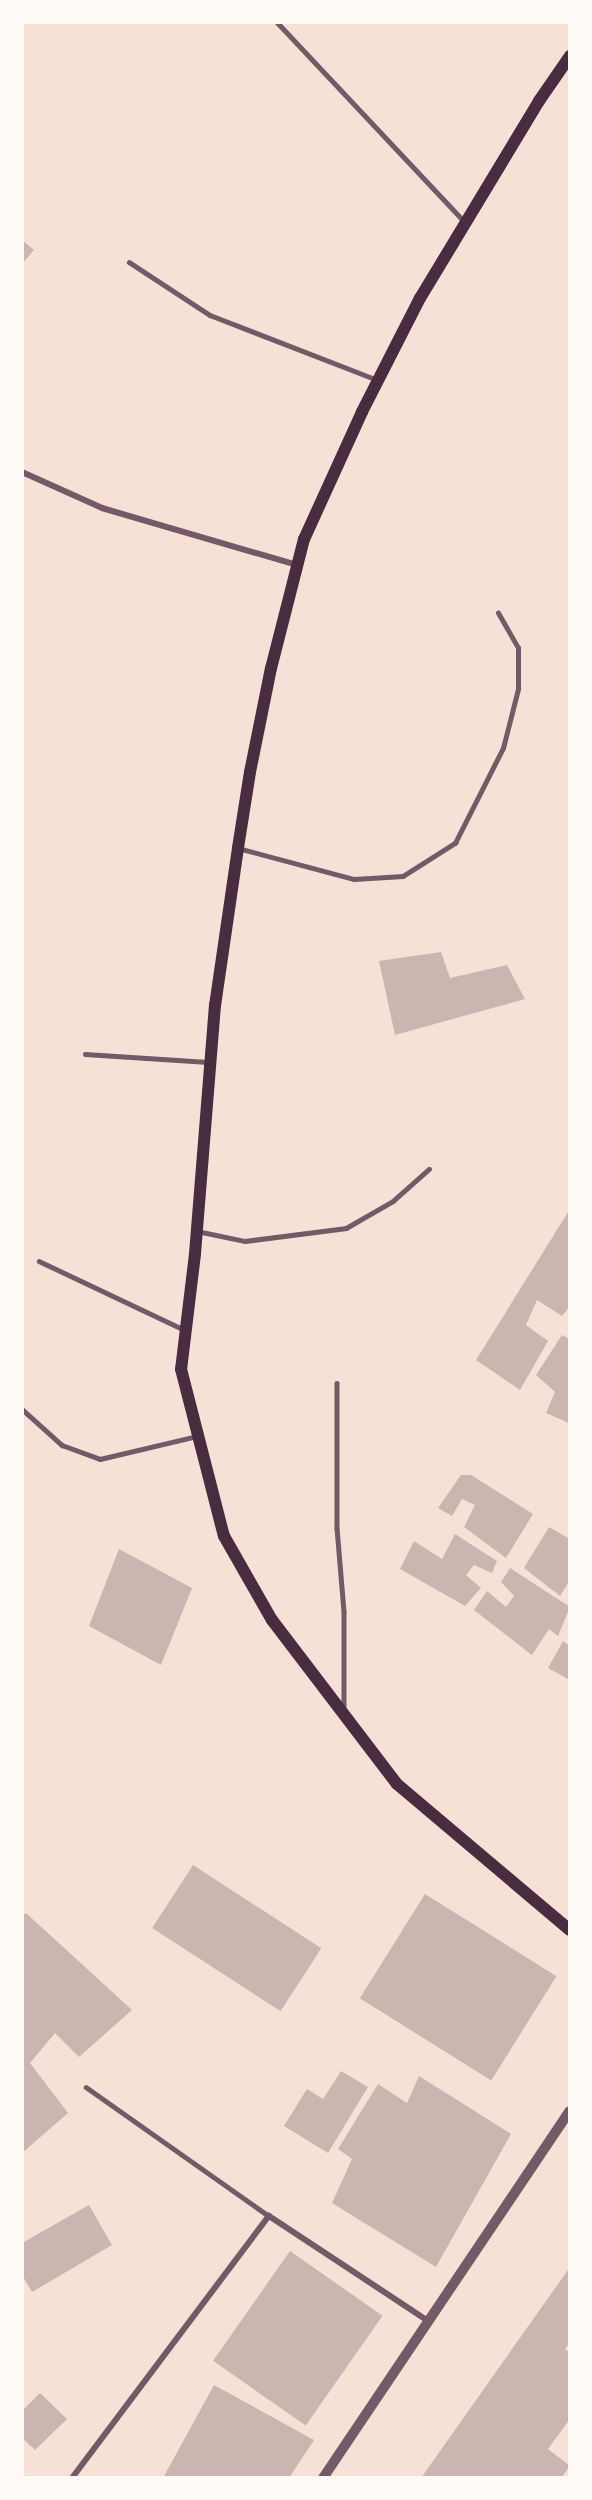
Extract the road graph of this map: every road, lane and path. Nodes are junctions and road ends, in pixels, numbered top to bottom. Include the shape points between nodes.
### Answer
1 (277, 22) edge
2 (570, 56) edge
3 (465, 223) junction
4 (129, 262) dead end
5 (378, 380) junction
6 (22, 472) edge
7 (297, 565) junction
8 (498, 613) dead end
9 (238, 848) junction
10 (85, 1054) dead end
11 (211, 1062) junction
12 (429, 1169) dead end
13 (197, 1231) junction
14 (39, 1261) dead end
15 (186, 1330) junction
16 (337, 1383) dead end
17 (22, 1409) edge
18 (197, 1436) junction
19 (345, 1715) junction
20 (570, 1929) edge
21 (86, 2087) dead end
22 (570, 2111) edge
23 (269, 2216) junction
24 (428, 2321) junction
25 (72, 2478) edge
26 (323, 2478) edge

1 - 3 lane
2 - 3 main road
3 - 5 main road via 420,298
4 - 5 lane via 210,315
5 - 7 main road via 304,539
6 - 7 street via 102,508
7 - 9 main road via 271,668
8 - 9 lane via 518,648 518,690 503,748 455,843 403,876 354,879
9 - 11 main road via 215,1005
10 - 11 lane
11 - 13 main road
12 - 13 lane via 393,1202 346,1228 245,1241
13 - 15 main road
14 - 15 lane
15 - 18 main road via 181,1369
16 - 19 lane via 337,1528 344,1612
17 - 18 lane via 62,1445 100,1459
18 - 19 main road via 224,1536 272,1620
19 - 20 main road via 397,1785
21 - 23 lane
22 - 24 street
23 - 24 street
23 - 25 street
24 - 26 street

